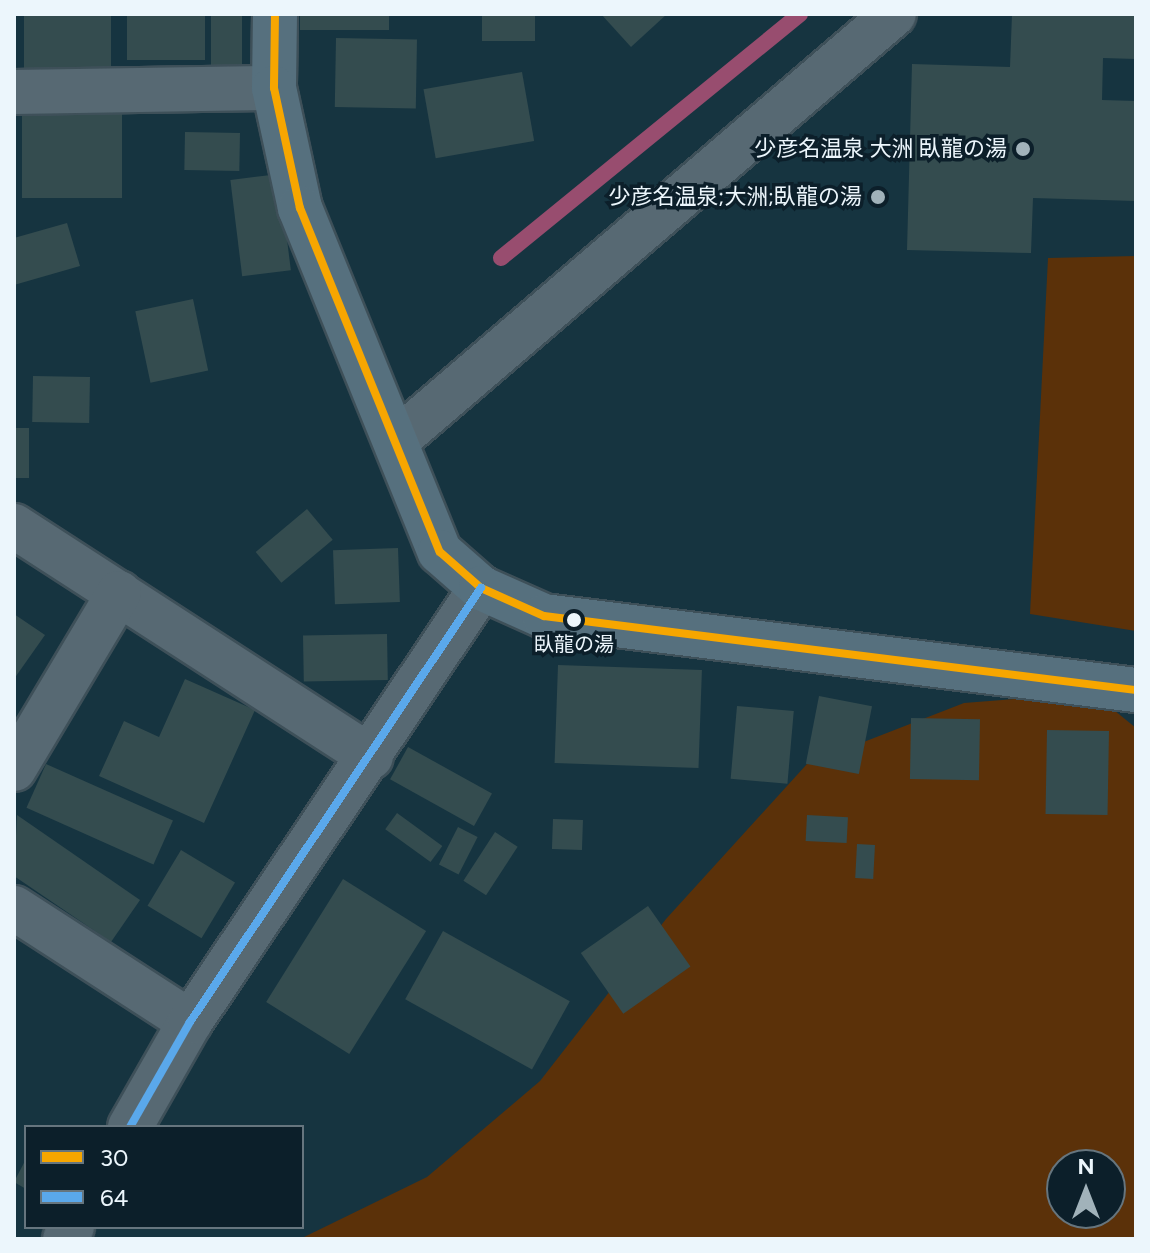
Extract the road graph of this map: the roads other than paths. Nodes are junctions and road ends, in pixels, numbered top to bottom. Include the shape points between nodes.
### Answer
1 (275, 14) edge
2 (894, 14) edge
3 (274, 88) junction
4 (14, 92) edge
5 (398, 439) junction
6 (14, 526) edge
7 (481, 588) junction
8 (119, 593) junction
9 (1136, 690) edge
10 (371, 757) junction
11 (14, 769) edge
12 (14, 908) edge
13 (190, 1022) junction
14 (131, 1125) edge

1 - 3 highway
2 - 5 street
3 - 4 street
3 - 5 highway via 300,208
5 - 7 highway via 440,552
6 - 8 street
7 - 9 highway via 544,616
7 - 10 street
8 - 10 street
8 - 11 street
10 - 13 street
12 - 13 street
13 - 14 street

